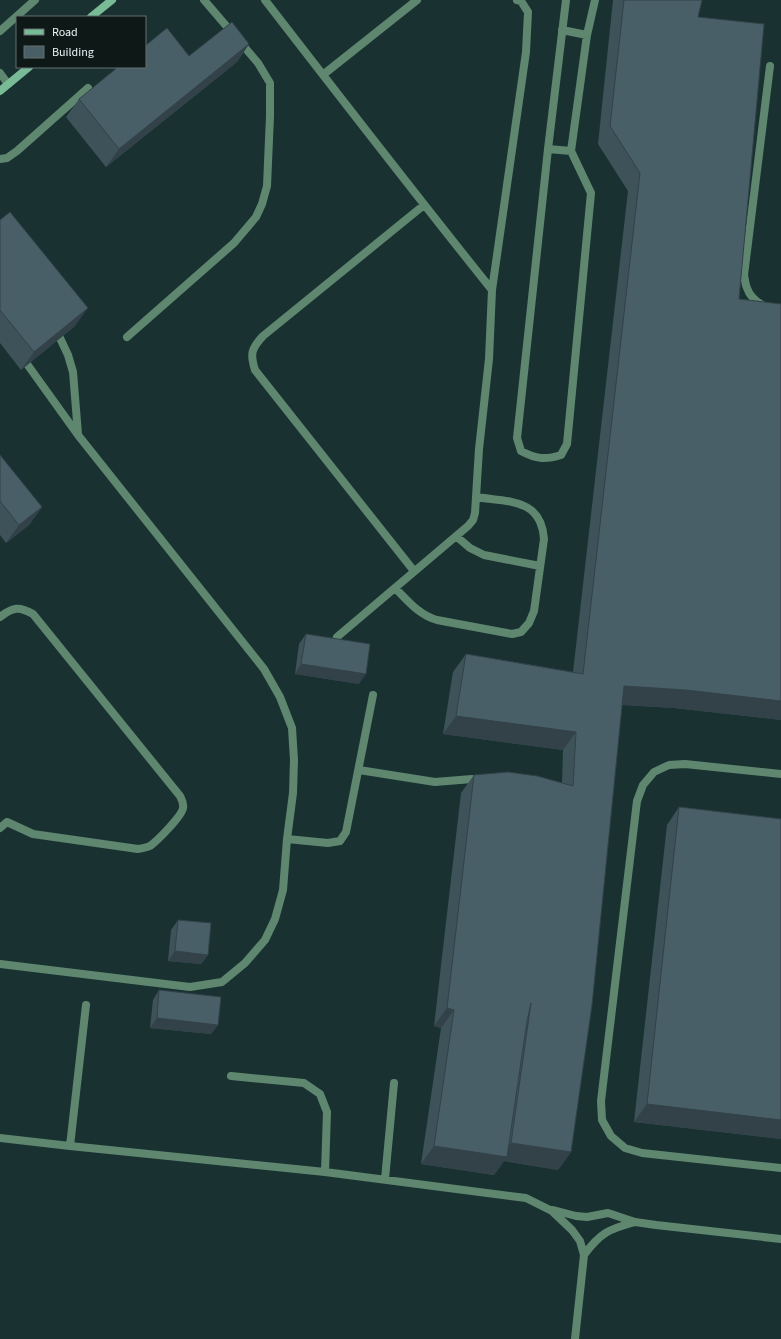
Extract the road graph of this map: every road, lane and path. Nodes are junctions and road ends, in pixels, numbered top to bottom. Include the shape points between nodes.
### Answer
1 (35, 0) edge
2 (112, 0) edge
3 (204, 0) edge
4 (265, 0) edge
5 (416, 0) edge
6 (517, 0) edge
7 (566, 0) edge
8 (594, 0) edge
9 (17, 16) edge
10 (92, 16) edge
11 (16, 17) edge
12 (562, 30) junction
13 (0, 31) edge
14 (587, 35) junction
15 (770, 66) dead end
16 (28, 68) edge
17 (0, 73) edge
18 (324, 74) junction
19 (8, 84) junction
20 (88, 88) dead end
21 (0, 91) edge
22 (548, 149) junction
23 (571, 151) junction
24 (0, 159) edge
25 (424, 205) junction
26 (492, 290) junction
27 (781, 312) edge
28 (127, 337) dead end
29 (60, 338) edge
30 (27, 364) edge
31 (78, 435) junction
32 (476, 497) junction
33 (456, 536) junction
34 (540, 566) junction
35 (414, 571) junction
36 (394, 588) junction
37 (0, 617) edge
38 (338, 637) edge
39 (374, 695) dead end
40 (358, 770) junction
41 (781, 774) edge
42 (488, 780) edge
43 (0, 828) edge
44 (287, 839) junction
45 (0, 964) edge
46 (86, 1004) dead end
47 (231, 1076) dead end
48 (394, 1083) dead end
49 (0, 1138) edge
50 (70, 1146) junction
51 (781, 1168) edge
52 (325, 1172) junction
53 (385, 1179) junction
54 (544, 1206) junction
55 (635, 1222) junction
56 (781, 1238) edge
57 (584, 1255) junction
58 (575, 1339) edge

1 - 9 lane
2 - 10 street
3 - 28 lane via 258,63 270,83 267,186 256,217 234,243
4 - 18 lane
5 - 18 lane
6 - 26 lane via 521,1 528,12 526,52
7 - 12 lane
8 - 14 lane
11 - 13 lane
12 - 14 lane
12 - 22 lane
14 - 23 lane
15 - 27 lane via 744,275 747,289 755,300 766,308
16 - 19 street
17 - 19 lane
18 - 25 lane
19 - 21 street
20 - 24 lane via 17,151 7,158
22 - 23 lane
22 - 23 lane via 517,438 521,451 532,457 549,459 561,455 567,444 591,193
25 - 26 lane
25 - 35 lane via 263,336 256,343 251,359 255,370
26 - 32 lane via 489,359
29 - 31 lane via 73,372
30 - 31 lane
31 - 44 lane via 264,669 280,697 292,728 294,760
32 - 33 lane via 473,520
32 - 34 lane via 521,504 539,517 544,540
33 - 34 lane via 470,548 484,555
33 - 35 lane
34 - 36 lane via 530,623 521,632 512,634 426,617
35 - 36 lane
36 - 38 lane
37 - 43 lane via 13,608 24,608 33,614 183,801 182,813 178,818 152,845 145,848 33,834 7,822
39 - 40 lane
40 - 42 lane via 435,782
40 - 44 lane via 346,832 340,841 328,843
41 - 51 lane via 686,764 669,765 654,772 642,785 637,801 601,1101 602,1120 611,1136 625,1148 642,1153
44 - 45 lane via 283,890 275,919 265,940 245,963 222,982 190,987
46 - 50 lane
47 - 52 lane via 304,1083 320,1094 326,1112
48 - 53 lane
49 - 50 lane
50 - 52 lane
52 - 53 lane
53 - 54 lane via 526,1198
54 - 55 lane via 576,1216 587,1217 608,1213
54 - 57 lane via 556,1214 577,1236
55 - 56 lane
55 - 57 lane via 602,1235
57 - 58 lane

